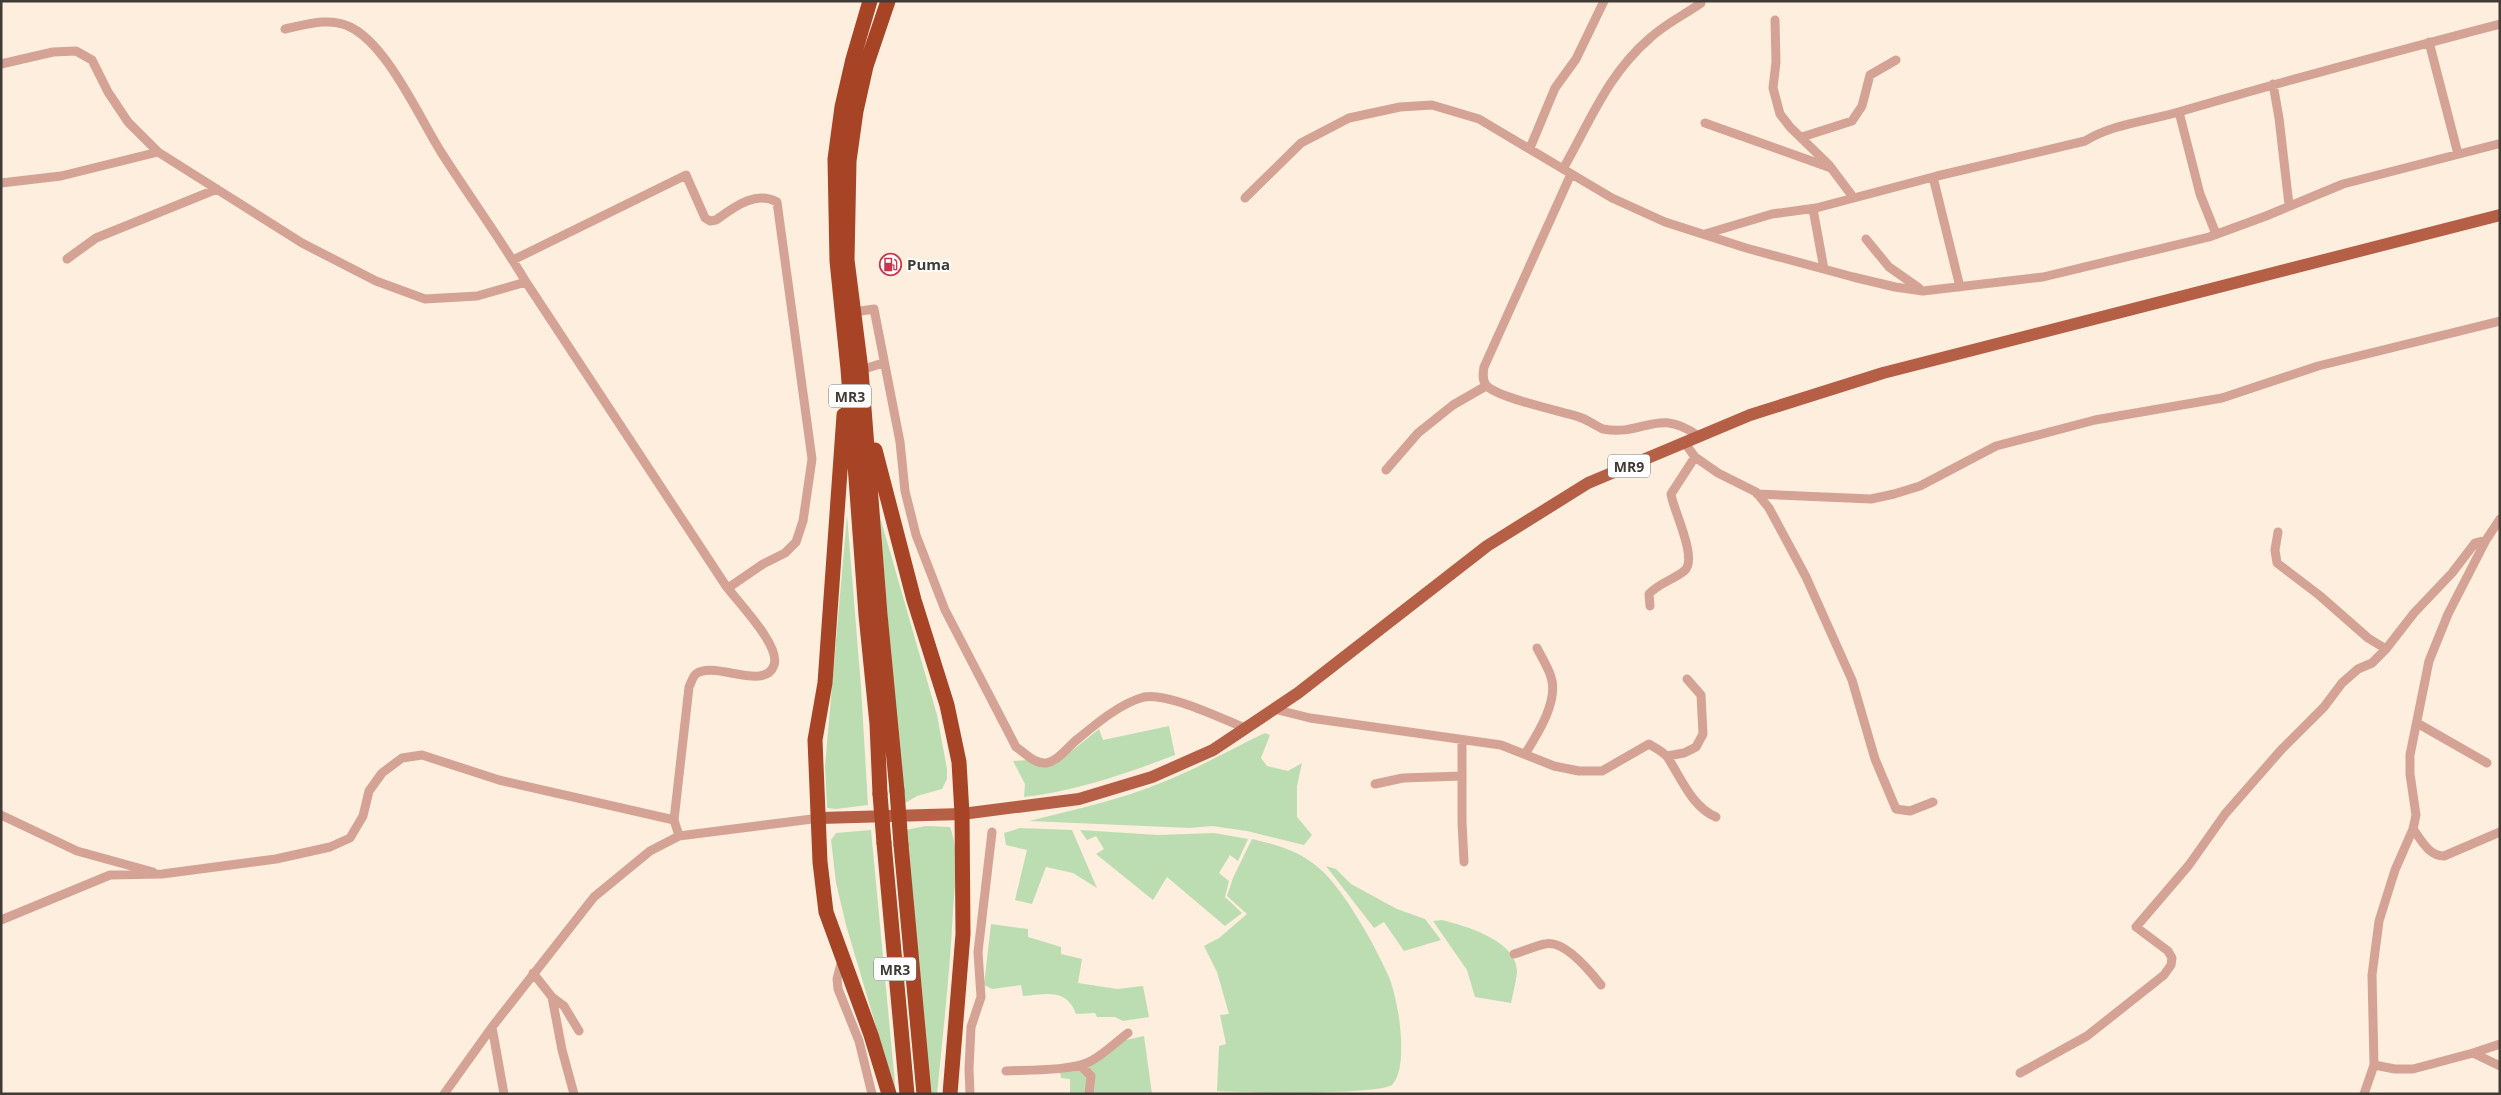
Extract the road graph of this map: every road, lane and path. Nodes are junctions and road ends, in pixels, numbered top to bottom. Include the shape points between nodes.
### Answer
1 (870, 1) edge
2 (888, 1) edge
3 (1604, 1) edge
4 (1701, 3) dead end
5 (1775, 20) dead end
6 (2500, 24) edge
7 (284, 29) dead end
8 (2429, 42) junction
9 (1896, 60) dead end
10 (1, 64) edge
11 (2272, 84) junction
12 (2179, 112) junction
13 (1705, 123) dead end
14 (1802, 137) junction
15 (2498, 144) dead end
16 (1530, 148) junction
17 (158, 152) junction
18 (2458, 154) junction
19 (1832, 168) junction
20 (1567, 172) junction
21 (1933, 177) junction
22 (1, 183) edge
23 (217, 189) junction
24 (1853, 197) junction
25 (1245, 198) dead end
26 (2289, 205) junction
27 (1813, 209) junction
28 (2500, 215) edge
29 (1704, 234) junction
30 (2216, 234) junction
31 (1866, 239) dead end
32 (67, 260) dead end
33 (513, 260) junction
34 (1824, 269) junction
35 (526, 282) junction
36 (1960, 286) junction
37 (1923, 291) junction
38 (854, 312) junction
39 (2500, 320) edge
40 (883, 363) junction
41 (854, 369) junction
42 (1486, 386) junction
43 (1698, 436) junction
44 (1684, 442) junction
45 (1695, 457) junction
46 (1386, 470) dead end
47 (1757, 494) junction
48 (2500, 518) edge
49 (2278, 532) dead end
50 (2486, 540) junction
51 (728, 588) junction
52 (1650, 606) dead end
53 (1537, 648) dead end
54 (2386, 649) junction
55 (1687, 679) dead end
56 (1274, 709) junction
57 (2417, 723) junction
58 (1246, 728) junction
59 (1462, 740) junction
60 (1525, 754) junction
61 (1667, 756) junction
62 (2487, 763) dead end
63 (1462, 776) junction
64 (1375, 784) dead end
65 (1933, 802) dead end
66 (962, 814) junction
67 (1, 815) edge
68 (1716, 816) dead end
69 (820, 818) junction
70 (674, 820) junction
71 (2413, 829) junction
72 (992, 832) dead end
73 (2500, 832) edge
74 (679, 836) junction
75 (1464, 862) dead end
76 (162, 874) junction
77 (1, 920) edge
78 (1514, 954) dead end
79 (843, 957) junction
80 (533, 973) junction
81 (1601, 985) dead end
82 (552, 997) junction
83 (492, 1027) junction
84 (579, 1031) dead end
85 (1128, 1033) dead end
86 (2500, 1044) edge
87 (2473, 1053) junction
88 (1080, 1065) junction
89 (2374, 1065) junction
90 (2500, 1066) edge
91 (1006, 1071) dead end
92 (2020, 1073) dead end
93 (444, 1094) edge
94 (504, 1094) edge
95 (574, 1094) edge
96 (872, 1094) edge
97 (889, 1094) edge
98 (907, 1094) edge
99 (924, 1094) edge
100 (950, 1094) edge
101 (970, 1094) edge
102 (1089, 1094) edge
103 (2364, 1094) edge

1 - 41 highway, MR3 via 842,106 835,159 837,261
2 - 38 highway, MR3 via 866,66 849,161 847,260
3 - 16 street via 1576,59 1556,88
4 - 20 street via 1650,37 1629,59 1600,98
5 - 14 street via 1774,98 1780,114
6 - 8 street
7 - 33 street via 334,22 367,37 415,103 440,150
8 - 11 street
8 - 18 street
9 - 14 street via 1870,75 1862,106 1852,121
10 - 17 street via 52,52 76,51 92,60 128,122
11 - 12 street
11 - 26 street via 2281,127
12 - 21 street via 2101,131 2085,141
12 - 30 street via 2202,201
13 - 19 street
14 - 19 street
15 - 18 street
16 - 20 street
16 - 25 street via 1479,119 1432,105 1400,107 1350,118 1301,143
17 - 22 street via 61,176
17 - 23 street
18 - 26 street via 2344,184
19 - 24 street
20 - 29 street via 1612,198 1665,222
20 - 42 street via 1484,367
21 - 24 street
21 - 36 street
23 - 32 street via 96,238
23 - 35 street via 310,247 376,282 425,299 478,296
24 - 27 street
26 - 30 street
27 - 29 street via 1772,214
27 - 34 street
28 - 43 main road, MR9 via 1882,373 1750,414
29 - 34 street
30 - 36 street via 2044,277
31 - 37 street via 1888,267
33 - 35 street
33 - 51 street via 686,175 705,218 710,221 745,200 772,199 777,202 812,459 796,542 784,554
34 - 37 street
35 - 51 street
36 - 37 street
38 - 40 street via 874,309
38 - 41 highway, MR3
39 - 47 street via 2318,366 2222,398 2095,420 1996,446 1920,486 1894,494 1871,499
40 - 41 street
40 - 58 street via 900,442 905,491 916,535 945,610 1016,746 1034,761 1045,763 1055,759 1078,738 1126,704 1145,697 1163,698
41 - 66 highway via 914,600 947,705 958,762
41 - 69 highway via 837,491 826,674 815,740
41 - 98 highway, MR3, bridge via 866,615
41 - 99 highway, MR3, bridge
42 - 43 street via 1503,395 1580,417 1602,428 1627,430 1672,422
42 - 46 street via 1453,405 1418,433
43 - 44 main road, MR9
44 - 45 street
44 - 56 main road, MR9 via 1588,483 1487,546
45 - 47 street
45 - 52 street via 1671,494 1690,562 1687,569 1670,581 1657,585 1649,594
47 - 65 street via 1769,508 1806,577 1852,680 1876,759 1896,809 1910,811
48 - 50 street
49 - 54 street via 2277,563 2368,638
50 - 54 street via 2474,543
50 - 57 street via 2448,614 2429,661
51 - 70 street via 773,648 775,664 759,676 707,670 696,674 689,686
53 - 60 street via 1552,679 1550,704 1540,732
54 - 92 street via 2372,663 2350,676 2286,744 2225,814 2189,865 2136,927 2168,951 2172,958 2164,975 2087,1036
55 - 61 street via 1700,695 1703,734 1696,747
56 - 58 main road, MR9
56 - 59 street via 1310,718
57 - 62 street
57 - 71 street via 2410,755 2416,815
58 - 66 main road, MR9 via 1212,750 1152,777 1079,799
59 - 60 street via 1501,746
59 - 63 street
60 - 61 street via 1554,766 1579,771 1602,771 1649,744
61 - 68 street via 1676,774 1706,813
63 - 64 street via 1402,778
63 - 75 street
66 - 69 main road, MR9
66 - 100 highway via 963,934
67 - 76 street via 77,850
69 - 74 street
69 - 79 highway via 820,862 826,912
70 - 74 street
70 - 76 street via 500,780 422,755 402,758 382,773 369,791 363,816 350,838 330,847 276,859
71 - 73 street via 2432,854 2438,856
71 - 89 street via 2378,920 2372,975
72 - 101 street via 978,952 981,997 971,1027
74 - 80 street via 650,851 594,897
76 - 77 street via 110,875
78 - 81 street via 1546,943 1555,944 1588,969
79 - 96 street via 837,979 838,989 859,1041
79 - 97 highway
80 - 82 street
80 - 83 street
82 - 84 street via 564,1006
82 - 95 street via 563,1057
83 - 93 street
83 - 94 street
85 - 88 street via 1090,1062
86 - 87 street
87 - 89 street via 2413,1069
87 - 90 street
88 - 91 street
88 - 102 street via 1091,1076
89 - 103 street

